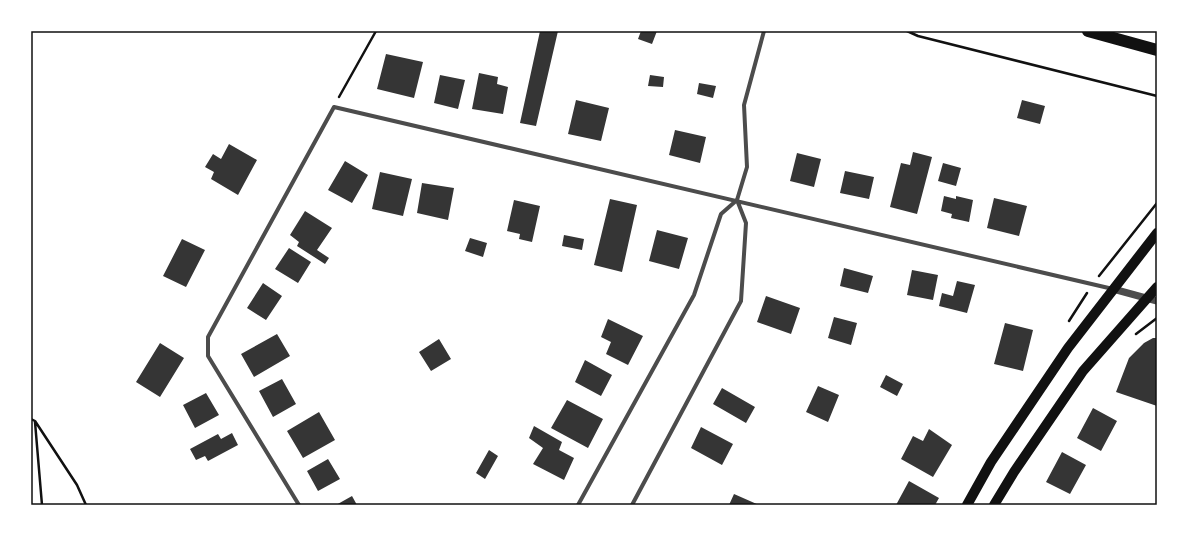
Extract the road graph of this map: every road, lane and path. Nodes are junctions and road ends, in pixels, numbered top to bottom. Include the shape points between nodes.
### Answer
1 (376, 31) edge
2 (764, 31) edge
3 (908, 31) edge
4 (1088, 31) edge
5 (1157, 50) edge
6 (1157, 96) edge
7 (334, 107) junction
8 (737, 200) junction
9 (1157, 203) edge
10 (1142, 221) dead end
11 (1157, 233) edge
12 (1157, 287) edge
13 (1113, 289) junction
14 (1147, 298) junction
15 (1157, 301) edge
16 (1157, 318) edge
17 (1135, 336) dead end
18 (31, 419) edge
19 (35, 421) junction
20 (42, 505) edge
21 (86, 505) edge
22 (299, 505) edge
23 (578, 505) edge
24 (632, 505) edge
25 (967, 505) edge
26 (994, 505) edge

1 - 7 path
2 - 8 street via 744,105 747,167
3 - 6 path via 918,36
4 - 5 highway
7 - 8 street
7 - 22 street via 208,337 208,356
8 - 13 street
8 - 23 street via 721,214 694,295
8 - 24 street via 746,223 741,301
9 - 10 path
11 - 13 main road
12 - 14 main road
13 - 14 street
13 - 25 main road via 1068,348 1011,432
14 - 15 street
14 - 26 main road via 1083,371
16 - 17 path
18 - 19 path
19 - 20 path
19 - 21 path via 77,485

